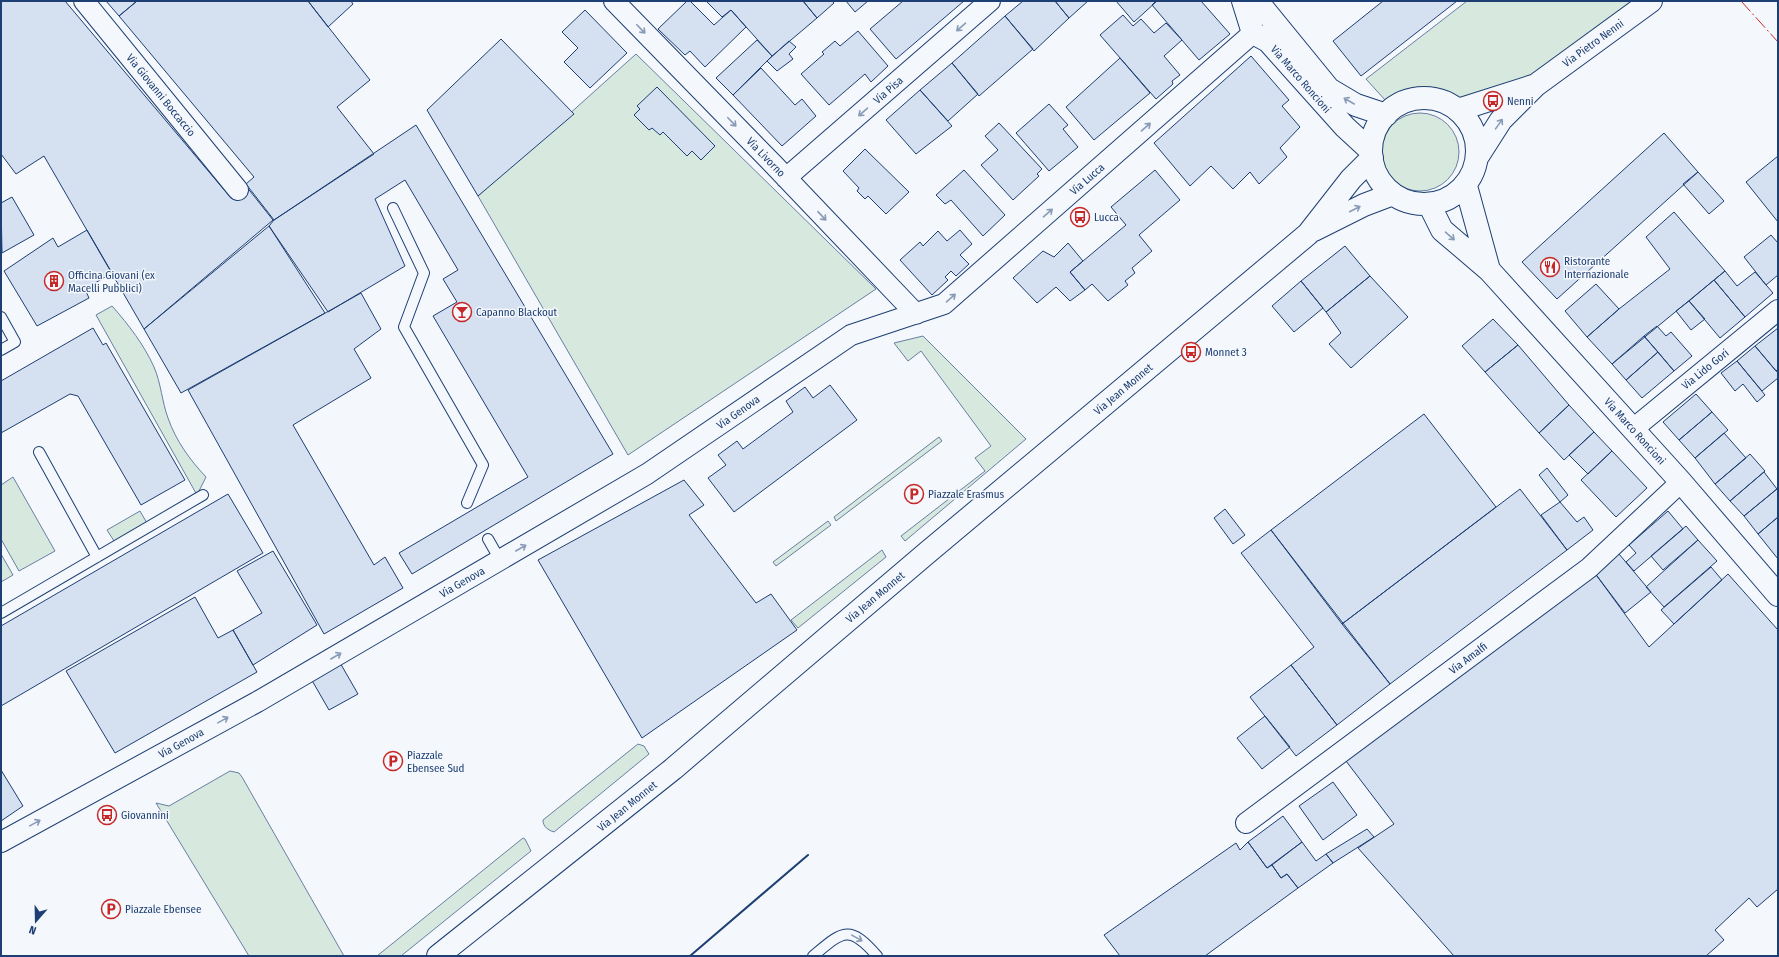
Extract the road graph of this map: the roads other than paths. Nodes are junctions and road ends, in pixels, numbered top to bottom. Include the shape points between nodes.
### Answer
1 (84, 1) edge
2 (614, 1) edge
3 (990, 1) edge
4 (1243, 1) edge
5 (1651, 1) edge
6 (1253, 33) junction
7 (1536, 85) junction
8 (1458, 110) junction
9 (1386, 115) junction
10 (1371, 155) junction
11 (1478, 156) junction
12 (786, 178) junction
13 (1466, 186) junction
14 (238, 190) dead end
15 (1393, 194) junction
16 (1429, 204) junction
17 (393, 208) dead end
18 (1308, 234) junction
19 (1489, 270) junction
20 (1778, 310) edge
21 (916, 314) junction
22 (1, 317) edge
23 (1, 350) edge
24 (1633, 429) junction
25 (39, 452) dead end
26 (1681, 482) junction
27 (203, 495) dead end
28 (467, 502) dead end
29 (488, 538) dead end
30 (97, 557) junction
31 (500, 560) junction
32 (1778, 595) edge
33 (1, 613) edge
34 (1246, 823) dead end
35 (1, 842) edge
36 (438, 956) edge
37 (813, 956) edge
38 (877, 956) edge

1 - 14 street, Via Giovanni Boccaccio
2 -> 12 street, Via Livorno
3 -> 12 street, Via Pisa
4 - 6 street, Via Marco Roncioni
9 -> 4 street, Via Marco Roncioni via 1356,105 1329,89 1262,8
5 - 7 street, Via Pietro Nenni
6 - 10 street, Via Marco Roncioni via 1268,41
21 -> 6 street, Via Lucca via 944,304
7 - 8 street, Via Pietro Nenni
11 -> 7 street, Via Pietro Nenni via 1501,120
8 - 9 street, Via Marco Roncioni via 1444,102 1429,98 1413,99 1398,105
8 - 11 street, Via Marco Roncioni via 1470,123 1476,139
9 - 10 street, Via Marco Roncioni via 1378,125 1373,138
10 - 15 street, Via Marco Roncioni via 1375,172
10 - 18 street, Via Jean Monnet
11 - 13 street, Via Marco Roncioni via 1474,172
12 -> 21 street, Via Livorno
13 - 16 street, Via Marco Roncioni via 1443,202
13 - 19 street, Via Marco Roncioni
15 - 16 street, Via Marco Roncioni via 1416,204
18 -> 15 street, Via Jean Monnet via 1364,205
16 -> 19 street, Via Marco Roncioni via 1442,230
17 - 28 lane via 424,273 404,327 483,465
18 - 36 street, Via Jean Monnet via 673,769
19 - 24 street, Via Marco Roncioni
20 - 24 street, Via Lido Gori
31 -> 21 street, Via Genova via 648,474 851,335
22 - 23 lane via 15,342
24 - 26 street, Via Marco Roncioni
25 - 30 lane
26 - 32 street, Via Marco Roncioni
26 - 34 street, Via Amalfi via 1589,568
27 - 30 lane
29 - 31 lane
30 - 33 lane
35 -> 31 street, Via Genova via 256,702
37 -> 38 lane via 843,934 858,937

